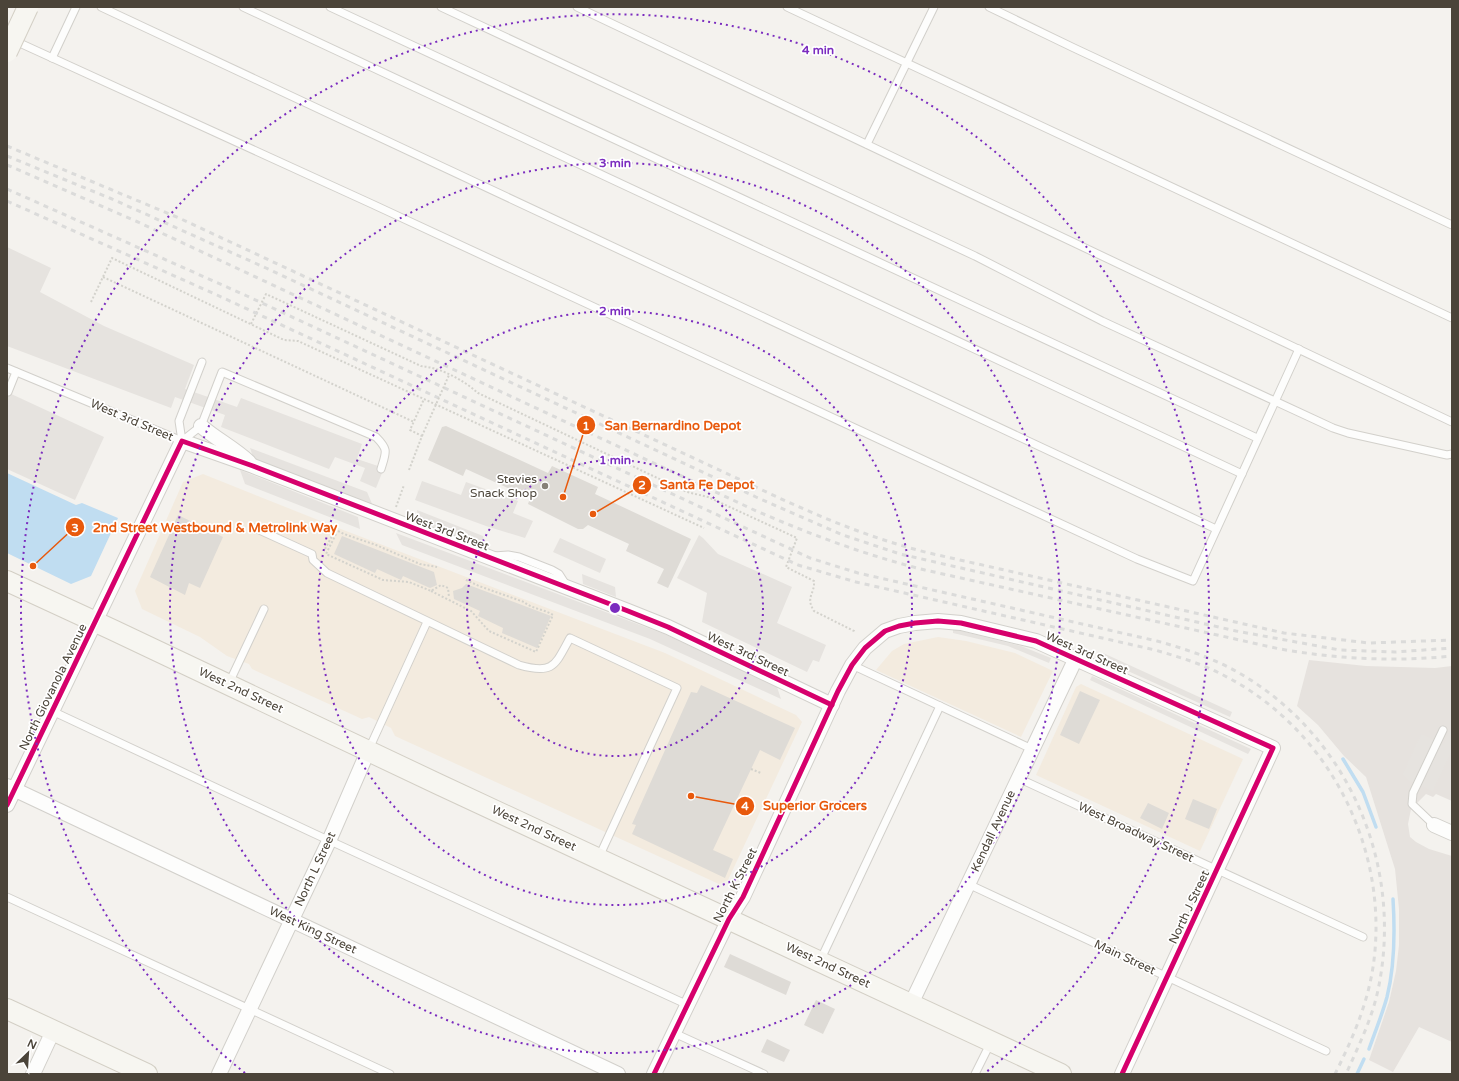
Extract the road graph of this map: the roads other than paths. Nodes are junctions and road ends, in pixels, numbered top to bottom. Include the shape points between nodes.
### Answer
1 (28, 7) edge
2 (76, 7) edge
3 (101, 7) edge
4 (243, 7) edge
5 (330, 7) edge
6 (441, 7) edge
7 (577, 7) edge
8 (787, 7) edge
9 (934, 7) edge
10 (989, 7) edge
11 (7, 38) edge
12 (7, 52) edge
13 (52, 58) junction
14 (907, 63) junction
15 (866, 144) junction
16 (1452, 225) edge
17 (1452, 318) edge
18 (1299, 349) junction
19 (202, 362) dead end
20 (7, 368) edge
21 (16, 372) junction
22 (8, 392) dead end
23 (1274, 401) junction
24 (1452, 422) edge
25 (201, 426) junction
26 (1257, 438) junction
27 (182, 441) junction
28 (1452, 454) edge
29 (253, 466) junction
30 (381, 469) dead end
31 (1242, 474) junction
32 (255, 528) dead end
33 (1216, 529) junction
34 (7, 581) edge
35 (264, 609) dead end
36 (96, 621) junction
37 (427, 622) junction
38 (1076, 658) junction
39 (852, 665) junction
40 (228, 685) junction
41 (832, 705) junction
42 (940, 706) junction
43 (52, 711) junction
44 (1443, 730) dead end
45 (1272, 748) joint
46 (1032, 749) junction
47 (368, 751) junction
48 (1018, 778) junction
49 (10, 788) edge
50 (7, 805) edge
51 (1434, 825) joint
52 (1452, 833) edge
53 (329, 840) junction
54 (598, 858) junction
55 (1217, 870) junction
56 (968, 884) junction
57 (7, 897) edge
58 (729, 918) junction
59 (291, 919) junction
60 (1363, 937) dead end
61 (820, 961) junction
62 (1168, 977) junction
63 (911, 1004) junction
64 (688, 1005) junction
65 (7, 1009) edge
66 (249, 1010) junction
67 (53, 1031) junction
68 (674, 1033) junction
69 (991, 1042) junction
70 (1326, 1051) dead end
71 (33, 1074) edge
72 (147, 1074) edge
73 (219, 1074) edge
74 (390, 1074) edge
75 (618, 1074) edge
76 (654, 1074) edge
77 (764, 1074) edge
78 (976, 1074) edge
79 (1061, 1074) edge
80 (1122, 1074) edge

1 - 12 main road, bridge
2 - 13 lane
3 - 33 lane
4 - 31 lane
5 - 26 lane
6 - 23 lane via 975,256 1102,321
7 - 15 lane
8 - 14 lane
9 - 14 lane
10 - 16 lane
11 - 13 lane
13 - 33 lane via 1144,562 1193,581
14 - 15 lane
14 - 17 lane
15 - 18 lane
18 - 23 lane
18 - 24 lane
19 - 27 lane via 179,421
20 - 21 lane, West 3rd Street
21 - 22 lane
21 - 27 lane, West 3rd Street
23 - 26 lane
23 - 28 lane via 1348,433
25 - 27 lane
25 - 29 street via 235,449
25 - 30 lane via 222,372 376,437 386,451
26 - 31 lane
27 - 29 street, West 3rd Street
27 - 36 street, North Giovanola Avenue
29 - 41 street, West 3rd Street via 668,628
31 - 33 lane
32 - 37 lane via 312,554 327,574
34 - 36 main road, West 2nd Street
35 - 40 lane
36 - 40 main road, West 2nd Street
36 - 43 street, North Giovanola Avenue
37 - 47 lane
37 - 54 lane via 530,668 546,668 556,664 570,638 677,688
38 - 39 street, West 3rd Street via 1036,641 961,623 938,621 899,626 885,632 865,648
38 - 45 street, West 3rd Street
38 - 46 street, Kendall Avenue
39 - 41 street, West 3rd Street
39 - 42 lane
40 - 47 main road, West 2nd Street
41 - 58 street, North K Street via 743,897
42 - 46 lane
42 - 61 lane
43 - 49 street, North Giovanola Avenue
43 - 53 lane
44 - 51 lane via 1413,793 1412,804
45 - 55 street, North J Street
46 - 48 street, Kendall Avenue
47 - 53 street, North L Street
47 - 54 main road, West 2nd Street
48 - 55 lane, West Broadway Street
48 - 56 street, Kendall Avenue
49 - 50 street, North Giovanola Avenue
49 - 59 street, West King Street
51 - 52 street
53 - 59 street, North L Street
53 - 64 lane
54 - 58 main road, West 2nd Street
55 - 60 lane, West Broadway Street
55 - 62 street, North J Street
56 - 62 lane, Main Street
56 - 63 street, Kendall Avenue
57 - 66 lane
58 - 61 main road, West 2nd Street
58 - 64 street, North K Street
59 - 66 street, North L Street
59 - 75 street, West King Street
61 - 63 main road, West 2nd Street
62 - 70 lane, Main Street
62 - 80 street, North J Street
63 - 69 main road, West 2nd Street
64 - 68 street, North K Street
65 - 67 main road
66 - 73 street, North L Street
66 - 74 lane
67 - 71 street
67 - 72 main road
68 - 76 street, North K Street
68 - 77 lane
69 - 78 lane
69 - 79 main road, West 2nd Street

